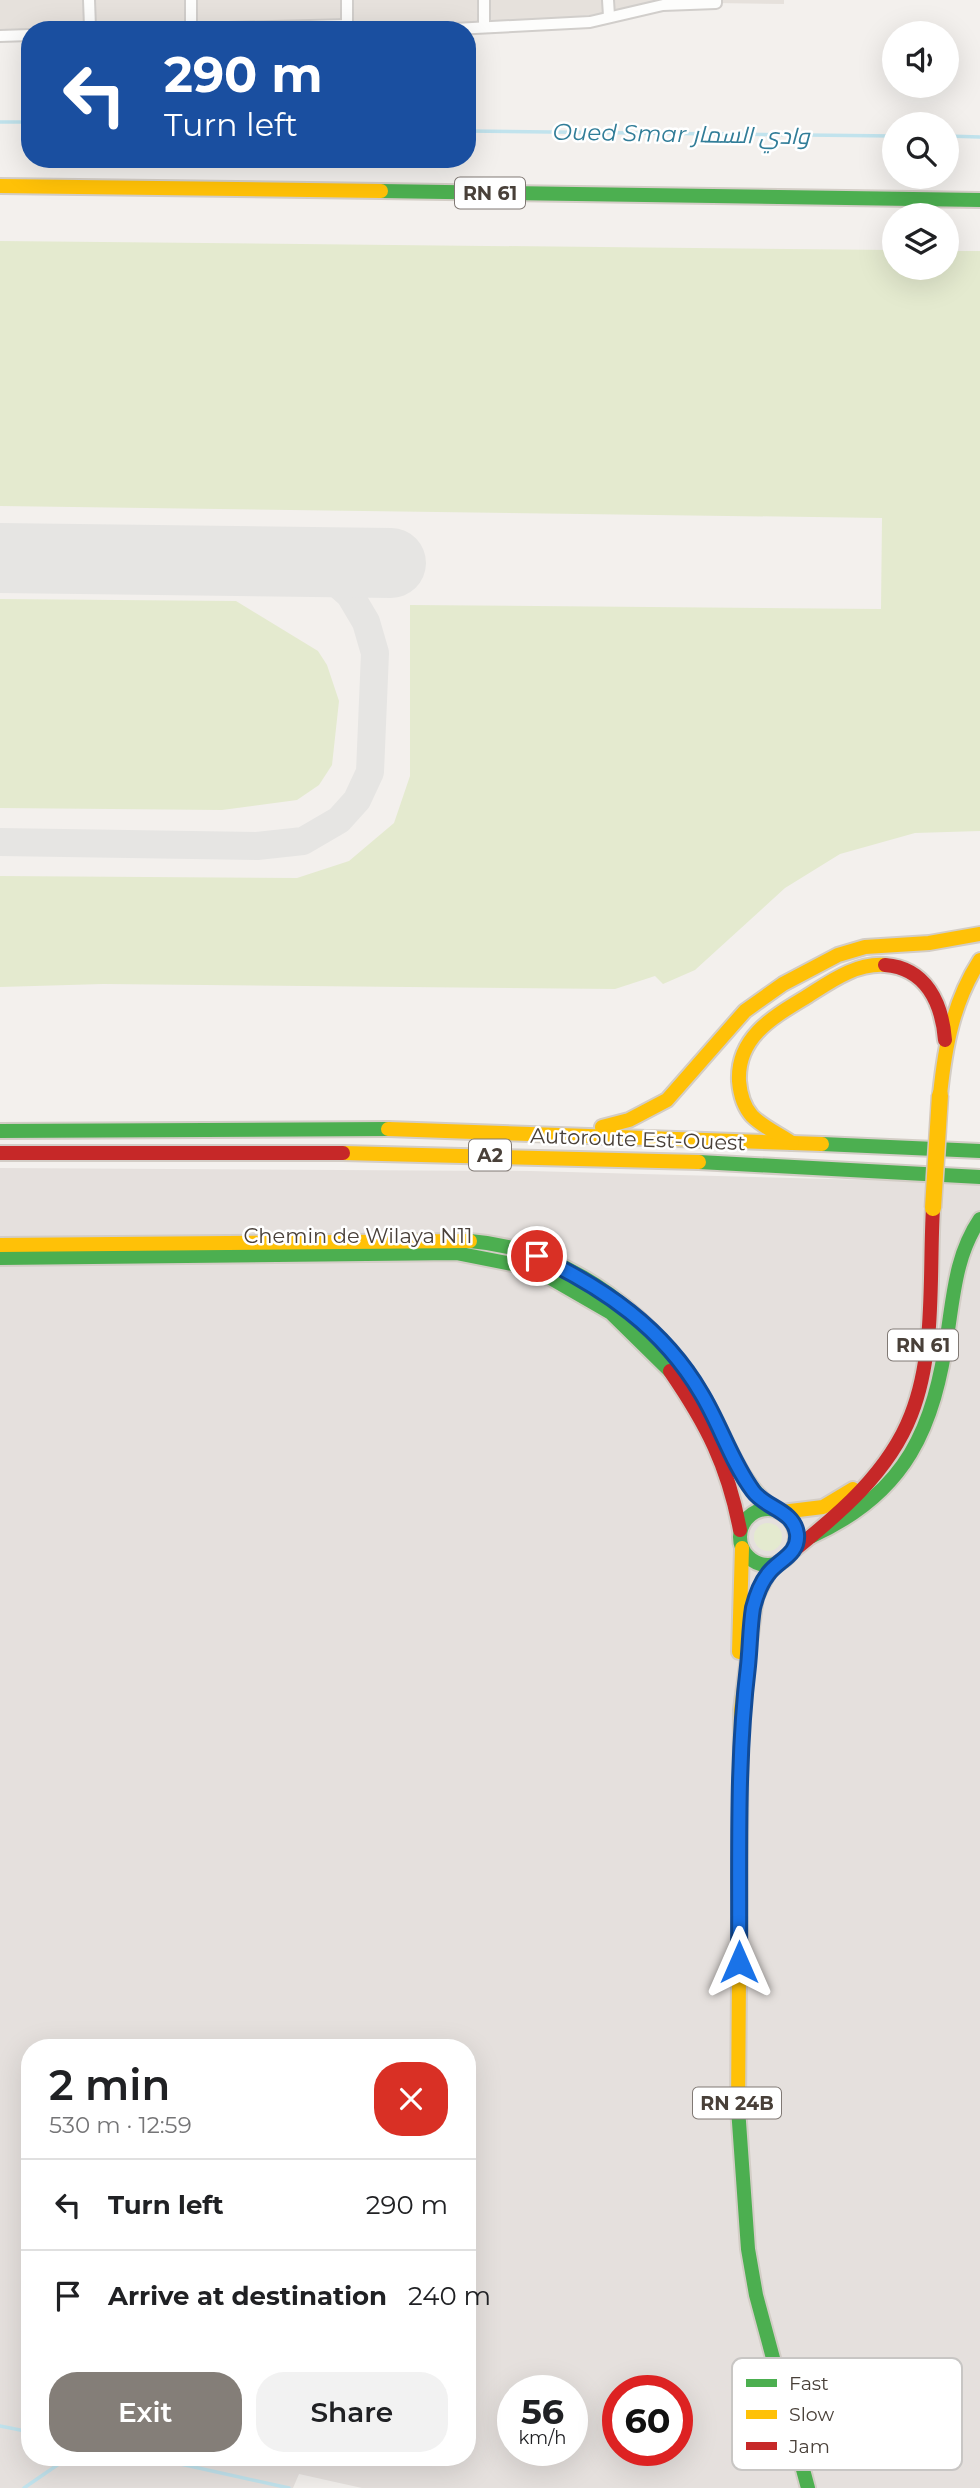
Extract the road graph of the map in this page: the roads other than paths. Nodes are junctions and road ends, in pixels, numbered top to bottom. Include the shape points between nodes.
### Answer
1 (89, 0) edge
2 (191, 0) edge
3 (347, 0) edge
4 (484, 0) edge
5 (608, 0) edge
6 (716, 0) edge
7 (663, 2) edge
8 (609, 16) junction
9 (90, 21) edge
10 (191, 21) edge
11 (349, 21) edge
12 (484, 26) junction
13 (476, 27) edge
14 (21, 35) edge
15 (0, 36) edge
16 (0, 186) edge
17 (980, 200) edge
18 (980, 934) edge
19 (980, 960) edge
20 (945, 1040) junction
21 (0, 1131) edge
22 (548, 1132) junction
23 (793, 1143) junction
24 (975, 1149) edge
25 (0, 1153) edge
26 (980, 1177) edge
27 (980, 1219) edge
28 (0, 1245) edge
29 (0, 1258) edge
30 (877, 1471) junction
31 (778, 1510) junction
32 (740, 1530) junction
33 (812, 1536) junction
34 (741, 1547) junction
35 (793, 1551) junction
36 (779, 1563) junction
37 (741, 1710) junction
38 (772, 2358) edge
39 (803, 2470) edge
40 (808, 2488) edge

1 - 9 street
2 - 10 street
3 - 11 street
4 - 12 street
5 - 8 street
6 - 7 street
7 - 8 street
8 - 12 street via 590,22
12 - 13 street
14 - 15 street
16 - 17 main road, RN 61
18 - 22 main road via 842,953 772,993 736,1020 686,1084 655,1111 593,1129
19 - 20 main road, RN 61 via 963,985
20 - 23 main road via 945,1017 936,994 919,976 894,966 858,968 766,1021 747,1039 738,1071 740,1096 751,1115
20 - 30 main road, RN 61, bridge via 919,1391 909,1418
21 - 22 main road, Autoroute Est-Ouest / A2 via 368,1128
22 - 23 main road, Autoroute Est-Ouest / A2
23 - 24 main road, Autoroute Est-Ouest / A2
25 - 26 main road, Autoroute Est-Ouest / A2 via 673,1160
27 - 33 main road via 966,1237 957,1264 936,1399 923,1433 890,1480 864,1506
28 - 31 main road via 424,1240 480,1242 537,1256 602,1290 664,1343 700,1391 750,1487 760,1500
29 - 32 main road, Chemin de Wilaya N11 via 456,1253 533,1268 611,1313 666,1365 700,1415 732,1486
30 - 31 main road, RN 61 via 823,1507 804,1512
30 - 33 main road, RN 61
31 - 32 main road via 757,1511
31 - 35 main road via 797,1533
32 - 34 main road
33 - 35 main road, RN 61
34 - 36 main road via 752,1561
34 - 37 main road
35 - 36 main road
36 - 37 main road via 756,1597
37 - 38 main road, RN 24B via 737,2104 748,2249
39 - 40 main road, RN 24B

